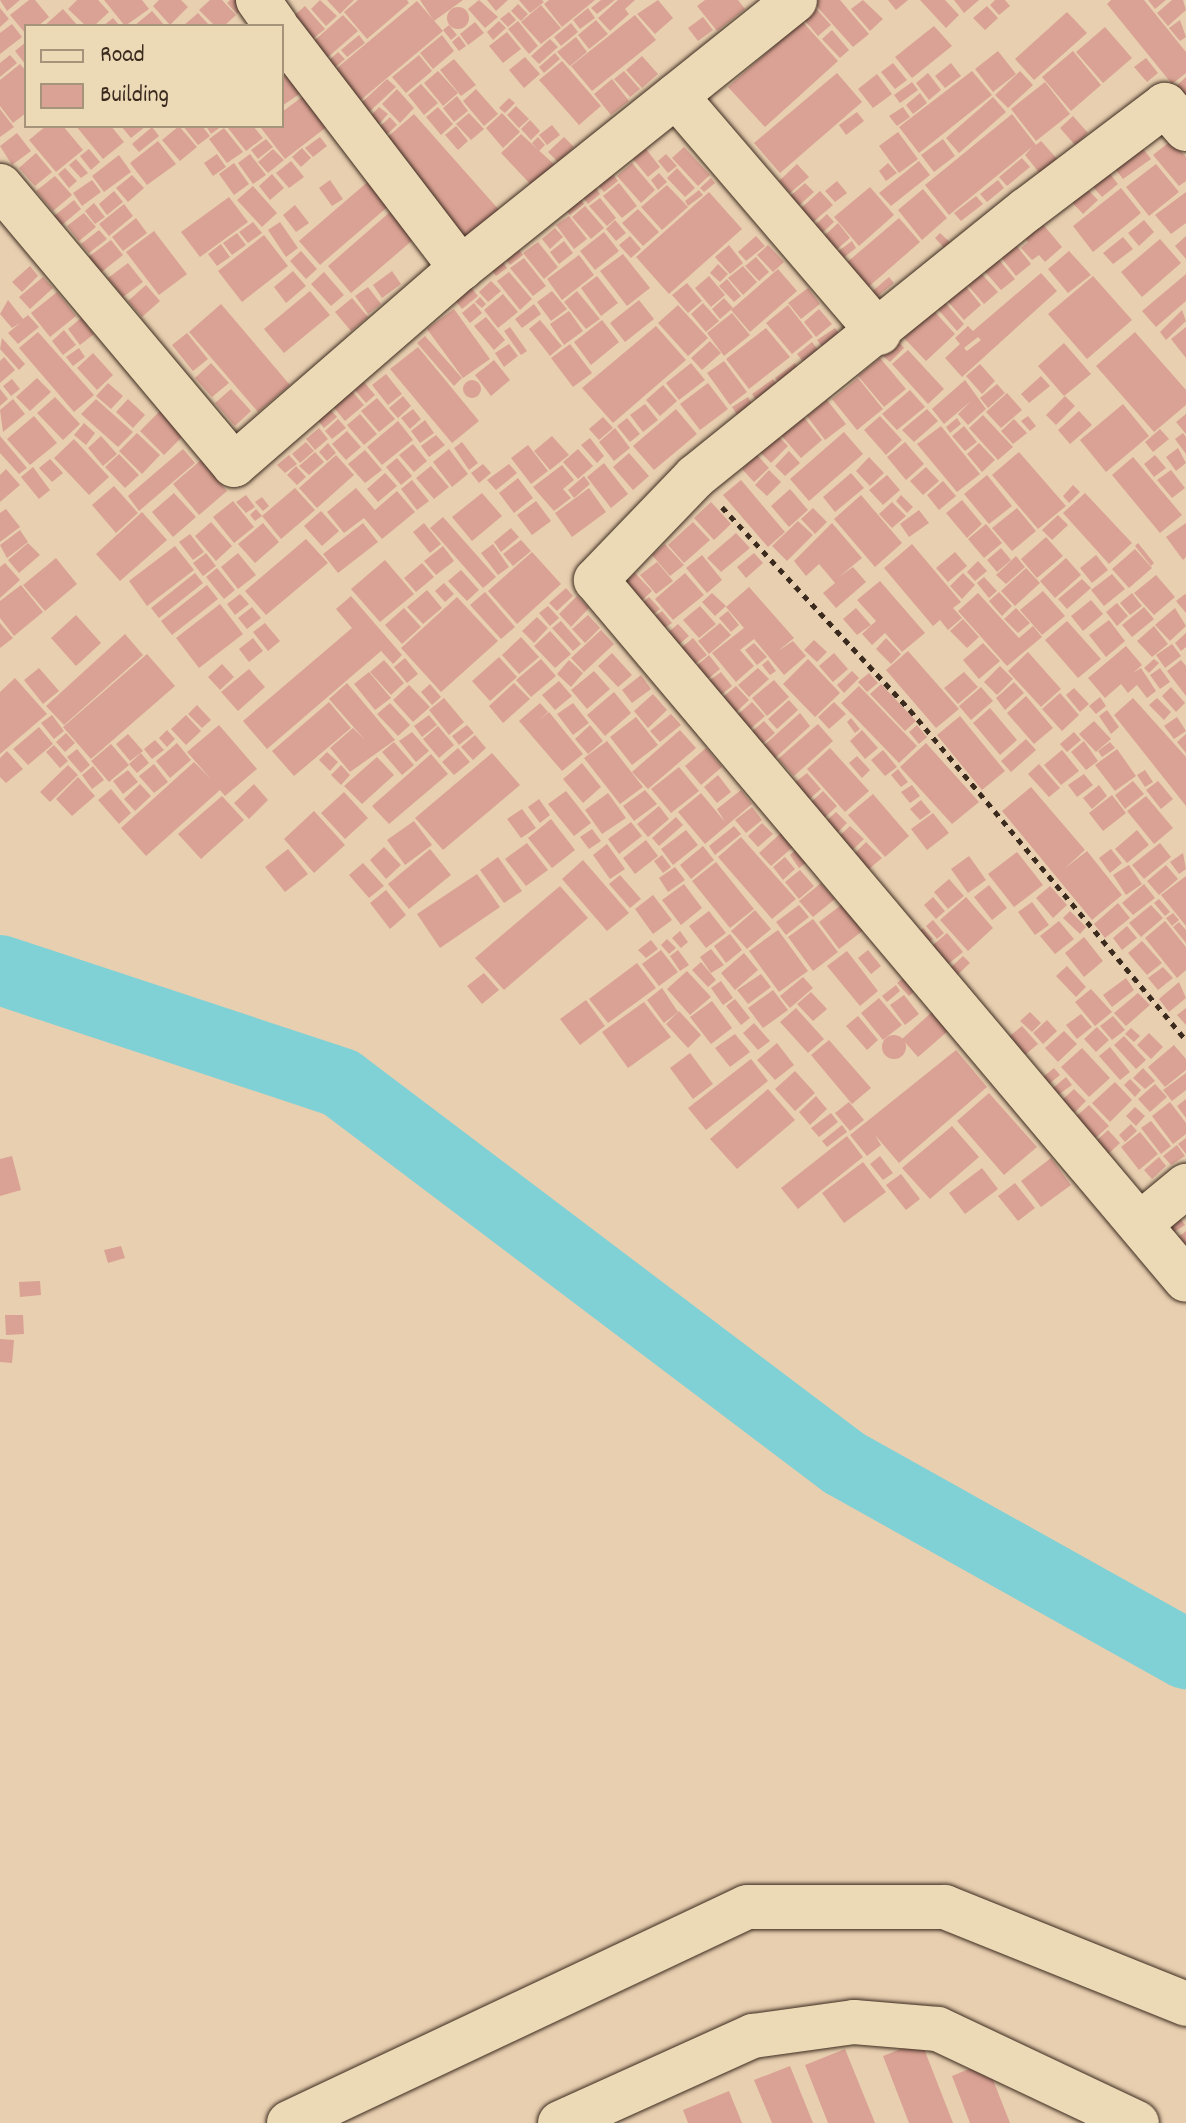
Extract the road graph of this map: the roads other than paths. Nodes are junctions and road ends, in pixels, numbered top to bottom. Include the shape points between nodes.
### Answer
1 (795, 0) edge
2 (284, 30) edge
3 (676, 96) junction
4 (1186, 129) edge
5 (0, 186) edge
6 (461, 268) junction
7 (879, 333) junction
8 (1186, 1186) edge
9 (1140, 1224) junction
10 (1186, 1280) edge
11 (1186, 2004) edge
12 (289, 2123) edge
13 (560, 2123) edge
14 (1137, 2123) edge

1 - 3 street
2 - 6 street
3 - 6 street
3 - 7 street
4 - 7 street via 1165,105 1026,210
5 - 6 street via 234,465
7 - 9 street via 695,477 596,580
8 - 9 street
9 - 10 street
11 - 12 street via 945,1907 747,1907
13 - 14 street via 753,2036 854,2022 938,2029

